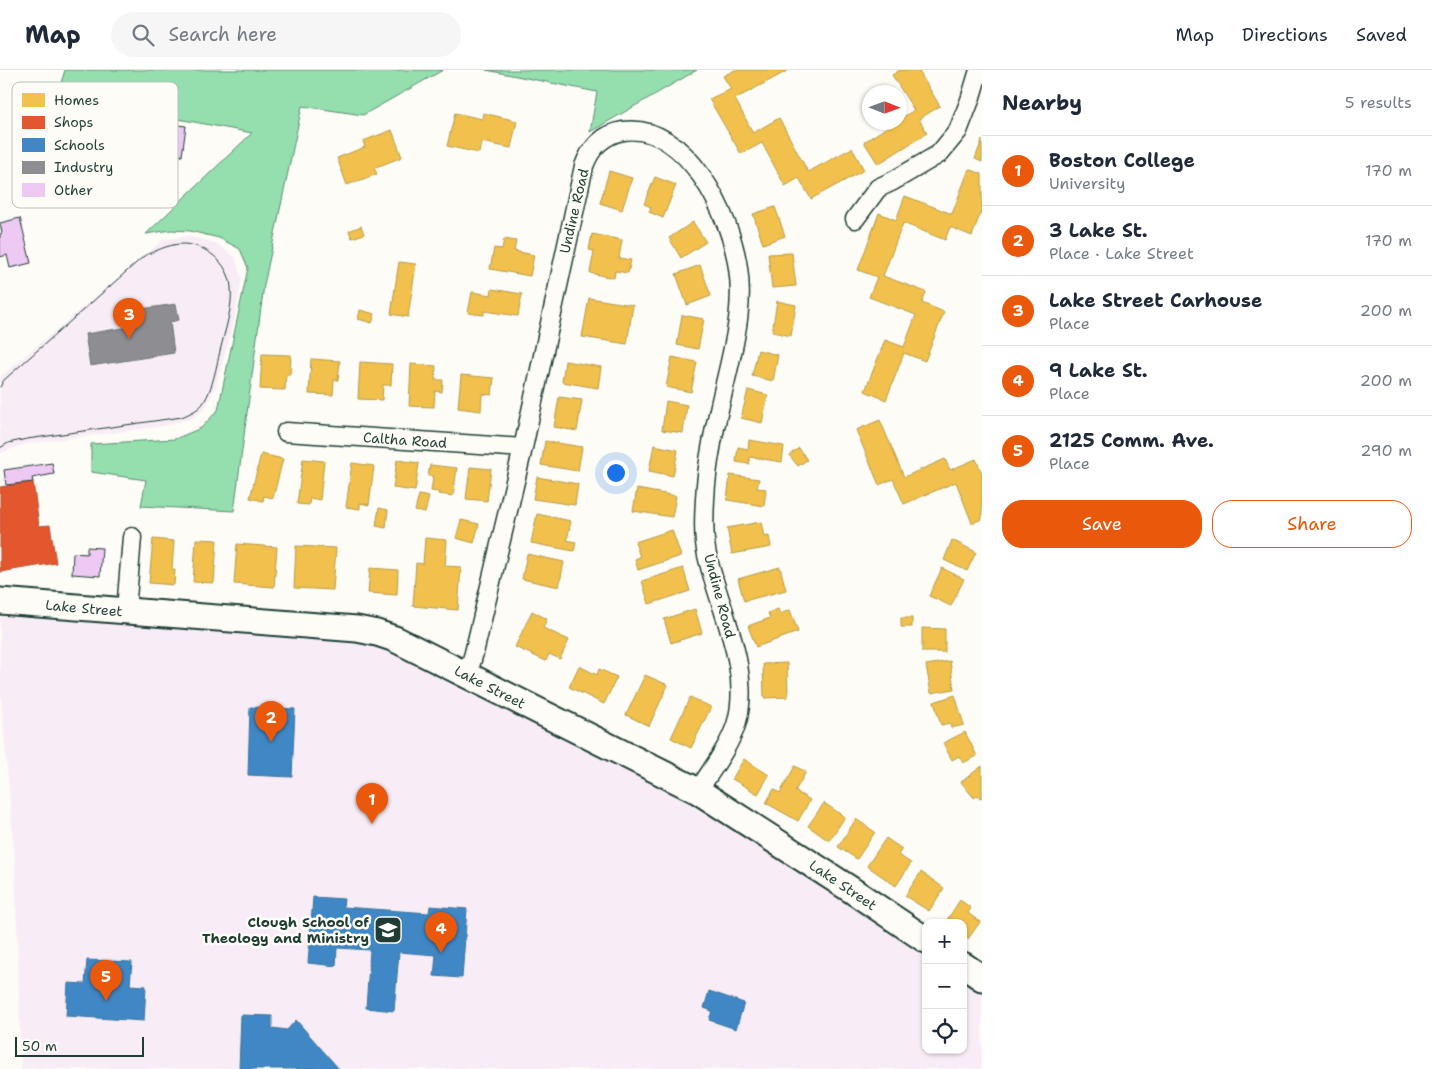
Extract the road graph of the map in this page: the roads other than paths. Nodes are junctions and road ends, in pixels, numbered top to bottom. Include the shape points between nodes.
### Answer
1 (979, 70) edge
2 (855, 219) dead end
3 (286, 432) dead end
4 (523, 448) junction
5 (132, 537) dead end
6 (0, 602) edge
7 (126, 611) junction
8 (467, 676) junction
9 (698, 790) junction
10 (922, 937) edge
11 (967, 968) edge
12 (982, 978) edge

1 - 2 street via 958,131 939,154 878,188
3 - 4 street, Caltha Road
4 - 8 street, Undine Road
4 - 9 street, Undine Road via 586,160 597,144 614,133 638,130 654,135 681,154 713,194 732,239 740,282 739,318 712,444 704,524 707,554 738,669 740,706 729,743
5 - 7 street
6 - 7 street, Lake Street
7 - 8 street, Lake Street via 358,628 395,639
8 - 9 street, Lake Street
9 - 10 street, Lake Street
11 - 12 street

